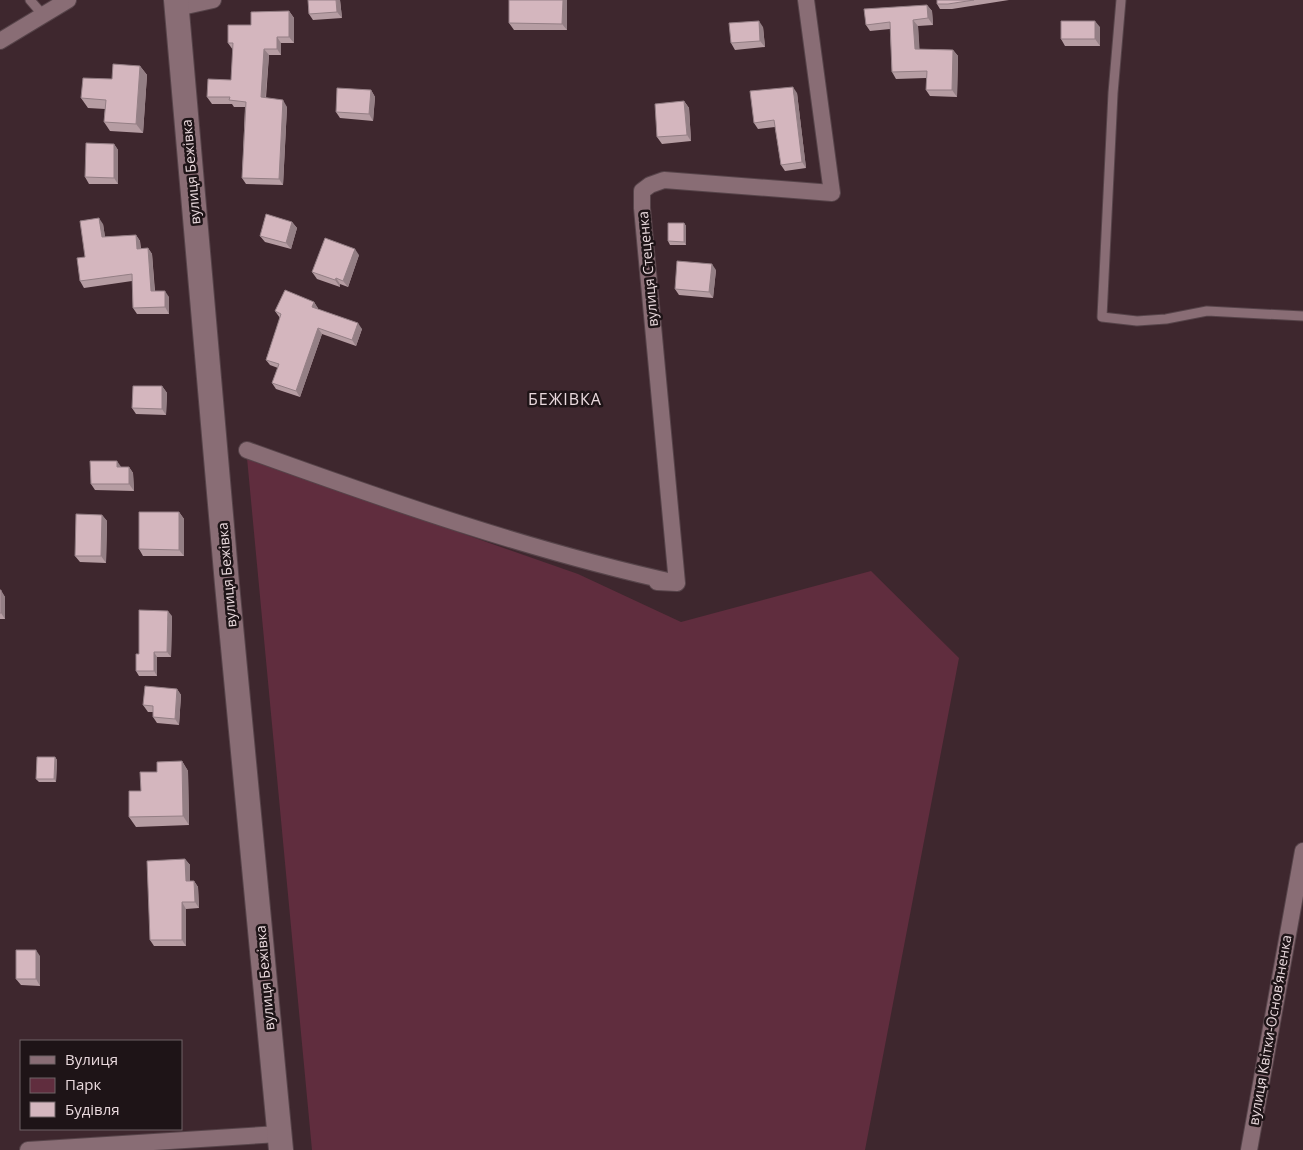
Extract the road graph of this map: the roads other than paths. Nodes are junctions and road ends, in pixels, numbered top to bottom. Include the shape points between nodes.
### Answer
1 (30, 0) edge
2 (68, 0) edge
3 (212, 0) edge
4 (806, 0) edge
5 (1122, 0) edge
6 (176, 4) edge
7 (43, 15) junction
8 (0, 42) edge
9 (1303, 316) edge
10 (247, 450) dead end
11 (657, 582) dead end
12 (677, 583) junction
13 (1303, 851) edge
14 (280, 1142) edge
15 (28, 1150) edge
16 (1249, 1150) edge

1 - 7 lane
2 - 7 street
3 - 6 street
4 - 12 street, вулиця Стеценка via 832,193 664,180 650,184 642,192
5 - 9 lane via 1113,93 1102,317 1137,321 1207,311
6 - 14 main road, вулиця Бежівка
7 - 8 street
10 - 12 street via 413,510 589,562
11 - 12 street
13 - 16 street, вулиця Квітки-Основʼяненка
14 - 15 street

